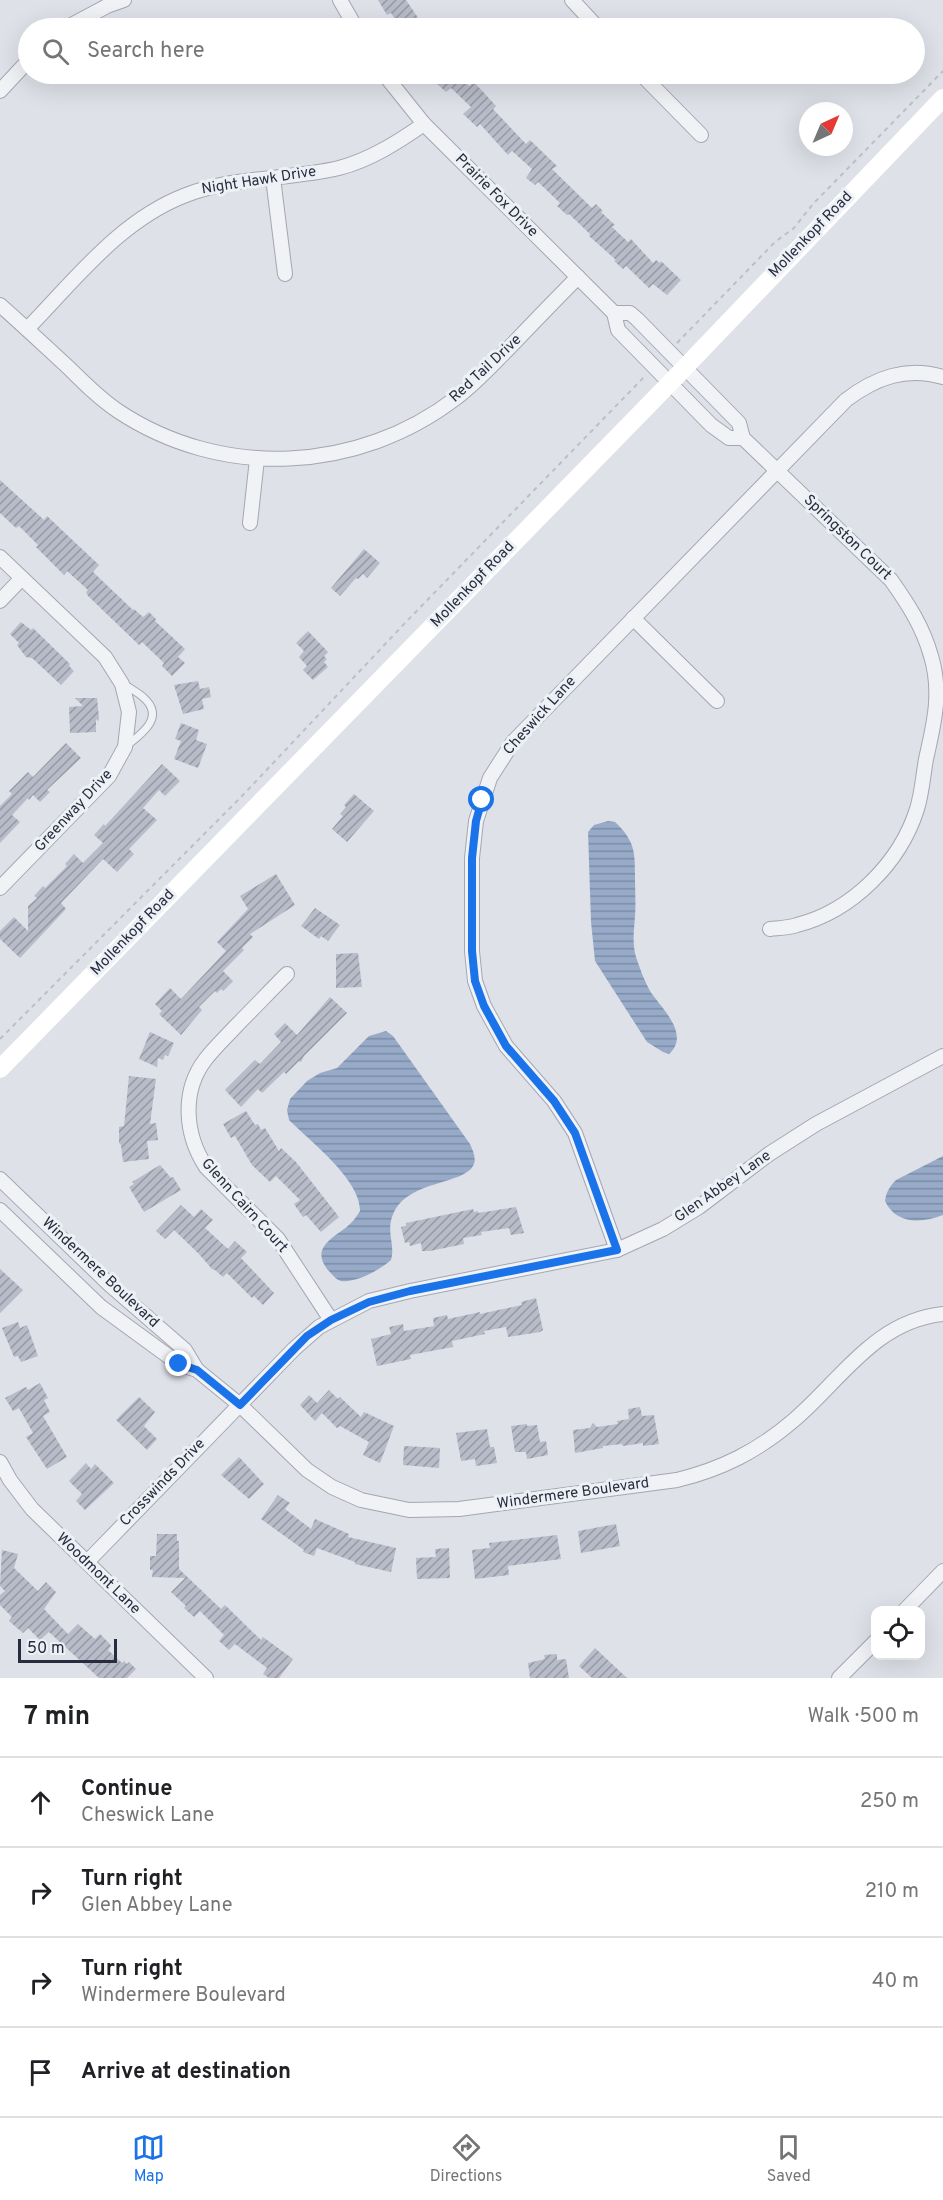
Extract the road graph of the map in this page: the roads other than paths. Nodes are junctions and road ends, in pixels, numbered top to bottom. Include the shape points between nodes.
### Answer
1 (124, 0) edge
2 (340, 0) edge
3 (572, 0) edge
4 (85, 18) edge
5 (350, 18) edge
6 (589, 18) edge
7 (18, 72) edge
8 (392, 84) edge
9 (651, 84) edge
10 (0, 91) edge
11 (943, 98) edge
12 (424, 124) junction
13 (701, 135) dead end
14 (273, 178) junction
15 (285, 274) dead end
16 (578, 277) junction
17 (0, 305) edge
18 (614, 313) junction
19 (27, 330) junction
20 (685, 367) junction
21 (943, 376) edge
22 (669, 384) junction
23 (743, 438) junction
24 (257, 459) junction
25 (777, 470) junction
26 (250, 523) dead end
27 (0, 557) edge
28 (22, 578) junction
29 (0, 601) edge
30 (633, 618) junction
31 (121, 682) junction
32 (717, 700) dead end
33 (126, 747) junction
34 (0, 888) edge
35 (770, 929) dead end
36 (287, 974) dead end
37 (943, 1056) edge
38 (0, 1069) edge
39 (0, 1179) edge
40 (0, 1210) edge
41 (617, 1250) junction
42 (943, 1314) edge
43 (331, 1320) junction
44 (197, 1370) junction
45 (240, 1405) junction
46 (0, 1461) edge
47 (87, 1562) junction
48 (943, 1571) edge
49 (910, 1606) edge
50 (871, 1646) edge
51 (206, 1678) edge
52 (838, 1678) edge

1 - 4 street
2 - 5 street
3 - 6 street
7 - 10 street
8 - 12 street, Prairie Fox Drive
9 - 13 street
11 - 20 street, Mollenkopf Road
12 - 14 street, Night Hawk Drive via 392,146 341,167
12 - 16 street, Prairie Fox Drive
14 - 15 street
14 - 19 street, Night Hawk Drive via 201,190 139,219 115,237
16 - 18 street, Prairie Fox Drive
16 - 24 street, Red Tail Drive via 474,384 418,424 358,449 304,458
17 - 19 street, Red Tail Drive
18 - 20 street, Prairie Fox Drive via 630,313
18 - 22 street, Prairie Fox Drive via 618,330
19 - 24 street, Red Tail Drive via 99,397 142,426 195,448
20 - 22 street, Mollenkopf Road
20 - 23 street, Springston Court via 739,423
21 - 25 street via 907,374 864,387 846,400
22 - 23 street, Springston Court via 711,425 729,438
22 - 38 street, Mollenkopf Road
23 - 25 street, Springston Court
24 - 26 street
25 - 30 street, Cheswick Lane
25 - 35 street, Springston Court via 891,579 910,606 932,657 938,700 917,808 893,858 871,884 842,904 796,926
27 - 28 street, Greenway Drive
28 - 29 street
28 - 31 street, Greenway Drive via 105,657
30 - 32 street
30 - 41 street, Cheswick Lane via 513,742 490,778 482,800 472,858 472,951 475,981 484,1006 506,1046 554,1101 575,1133
31 - 33 street, Greenway Drive via 129,712
31 - 33 lane via 145,698 152,710 149,726
33 - 34 street, Greenway Drive via 109,776
36 - 43 street, Glenn Cairn Court via 205,1059 191,1089 188,1116 197,1154 206,1167 278,1239
37 - 41 street, Glen Abbey Lane via 816,1124 684,1217
39 - 44 street, Windermere Boulevard via 110,1285 185,1350
40 - 44 street, Windermere Boulevard via 101,1307 179,1364
41 - 43 street, Glen Abbey Lane via 389,1295
42 - 45 street, Windermere Boulevard via 903,1324 874,1342 773,1437 710,1472 459,1509 409,1510 380,1505 332,1488 307,1470
43 - 45 street, Glen Abbey Lane via 307,1336
44 - 45 street, Windermere Boulevard
45 - 47 street, Crosswinds Drive
46 - 47 street, Woodmont Lane via 24,1501
47 - 51 street, Woodmont Lane
48 - 49 street
50 - 52 street

